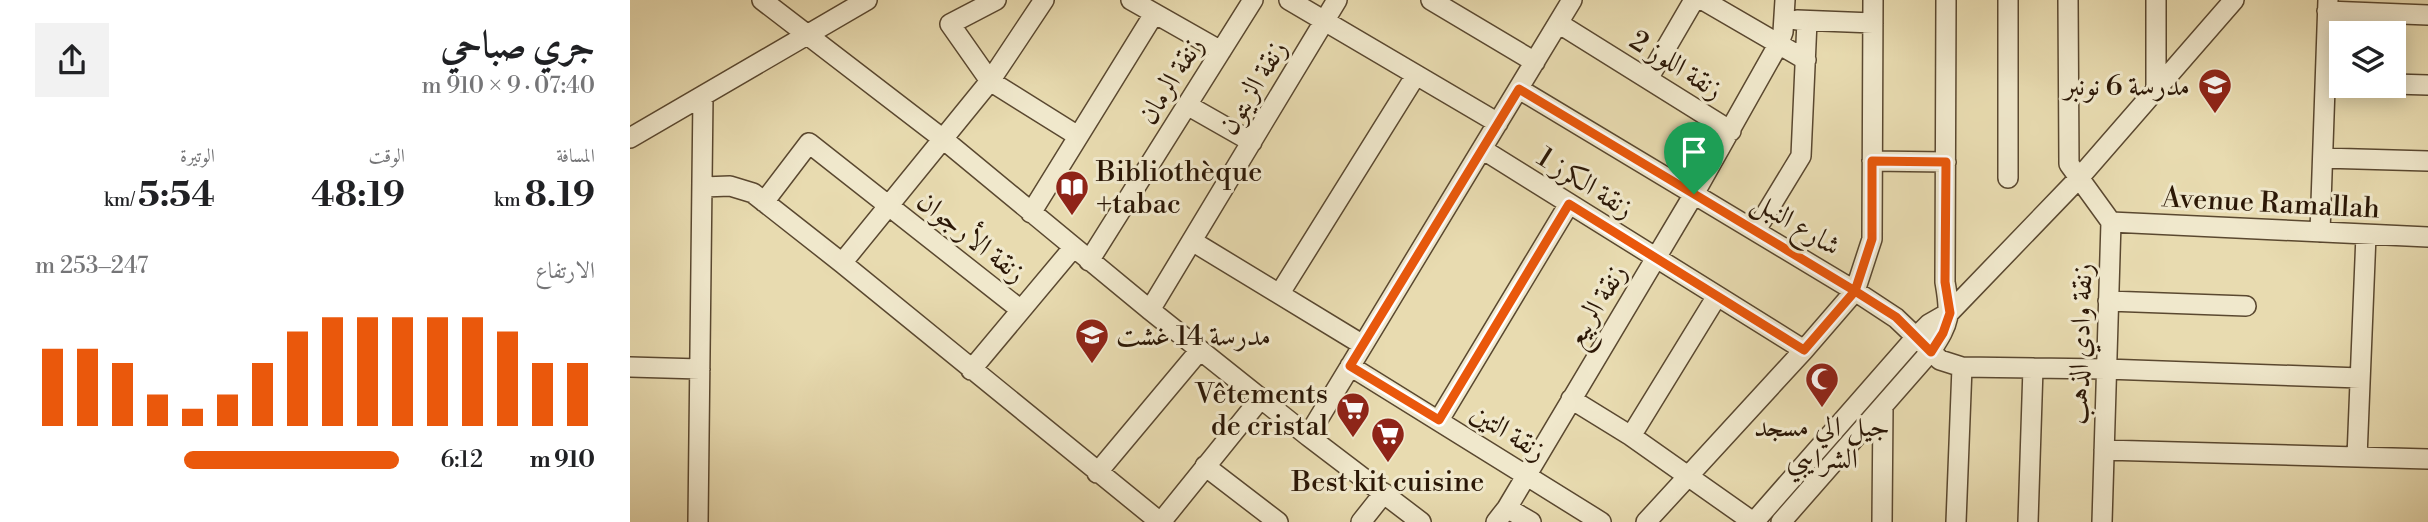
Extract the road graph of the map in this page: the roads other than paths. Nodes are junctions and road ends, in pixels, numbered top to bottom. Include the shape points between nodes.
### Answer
1 (762, 0) edge
2 (867, 0) edge
3 (996, 0) edge
4 (1044, 0) edge
5 (1131, 0) edge
6 (1253, 0) edge
7 (1289, 0) edge
8 (1337, 0) edge
9 (1431, 0) edge
10 (1572, 0) edge
11 (1694, 0) edge
12 (1703, 0) edge
13 (1873, 0) edge
14 (1946, 0) edge
15 (2008, 0) edge
16 (2068, 0) edge
17 (2156, 0) edge
18 (2229, 3) edge
19 (2327, 5) edge
20 (1785, 10) edge
21 (1154, 15) junction
22 (2428, 15) edge
23 (1807, 21) junction
24 (1324, 22) junction
25 (1558, 23) junction
26 (1873, 23) junction
27 (2329, 31) edge
28 (807, 36) junction
29 (1779, 45) junction
30 (1221, 51) junction
31 (1806, 60) junction
32 (1535, 62) junction
33 (1416, 75) junction
34 (1648, 79) junction
35 (990, 81) junction
36 (2406, 84) edge
37 (2428, 85) edge
38 (1519, 89) junction
39 (2156, 89) junction
40 (703, 96) junction
41 (2331, 98) edge
42 (1187, 105) junction
43 (1498, 123) junction
44 (1731, 131) junction
45 (1078, 136) junction
46 (630, 138) edge
47 (943, 139) junction
48 (1252, 142) junction
49 (1482, 149) junction
50 (2323, 158) junction
51 (1872, 161) junction
52 (2428, 161) edge
53 (1946, 162) junction
54 (2008, 178) dead end
55 (2079, 178) junction
56 (703, 187) junction
57 (1694, 194) junction
58 (764, 202) junction
59 (1569, 204) junction
60 (889, 205) junction
61 (1031, 212) junction
62 (2111, 222) junction
63 (1756, 230) junction
64 (2320, 232) junction
65 (2366, 235) junction
66 (2428, 237) edge
67 (1192, 241) junction
68 (1073, 248) junction
69 (1655, 258) junction
70 (1090, 261) junction
71 (842, 262) junction
72 (1855, 291) junction
73 (1280, 293) junction
74 (1717, 296) junction
75 (2108, 301) junction
76 (2246, 306) dead end
77 (1021, 310) junction
78 (1150, 310) junction
79 (1950, 313) junction
80 (1916, 337) junction
81 (1363, 345) junction
82 (1200, 350) junction
83 (1804, 350) junction
84 (1931, 352) junction
85 (1350, 366) junction
86 (630, 367) edge
87 (1962, 367) junction
88 (2033, 368) junction
89 (700, 369) junction
90 (2106, 369) junction
91 (971, 370) junction
92 (2360, 378) junction
93 (1261, 398) junction
94 (1571, 399) junction
95 (1883, 407) junction
96 (1439, 420) junction
97 (1308, 436) junction
98 (1631, 436) junction
99 (2104, 450) junction
100 (2357, 457) junction
101 (2428, 459) edge
102 (1205, 466) junction
103 (1097, 473) junction
104 (1525, 475) junction
105 (1690, 477) junction
106 (1384, 493) junction
107 (1502, 515) edge
108 (698, 522) edge
109 (1160, 522) edge
110 (1278, 522) edge
111 (1360, 522) edge
112 (1421, 522) edge
113 (1531, 522) edge
114 (1601, 522) edge
115 (1646, 522) edge
116 (1753, 522) edge
117 (1781, 522) edge
118 (1882, 522) edge
119 (1956, 522) edge
120 (2028, 522) edge
121 (2102, 522) edge

1 - 28 street
2 - 28 street
3 - 35 street via 950,24
4 - 35 street
5 - 21 street
6 - 30 street, زنقة الرمان
7 - 24 street
8 - 24 street, زنقة الزيتون
9 - 32 street
10 - 25 street
11 - 34 street
12 - 29 street
13 - 26 street
14 - 53 street
15 - 54 street
16 - 55 street via 2069,164
17 - 39 street
18 - 39 street
19 - 22 street
19 - 27 street
20 - 23 street
20 - 29 street, زنقة الربيع
21 - 30 street
21 - 45 street
23 - 26 street
23 - 31 street
24 - 33 street
24 - 48 street, زنقة الزيتون
25 - 32 street
25 - 34 street, زنقة اللوز 2
26 - 51 street
28 - 40 street
28 - 47 street
29 - 31 street
29 - 44 street, زنقة الربيع
30 - 42 street, زنقة الرمان
31 - 63 street via 1801,156
32 - 38 street
33 - 43 street
33 - 73 street
34 - 44 street, زنقة اللوز 2
35 - 45 street
35 - 47 street
36 - 37 street
38 - 43 street
38 - 57 street, شارع النبل
39 - 55 street
40 - 46 street
40 - 56 street
41 - 50 street
42 - 48 street
42 - 70 street, زنقة الرمان
43 - 49 street
44 - 57 street, زنقة الربيع
45 - 61 street
47 - 60 street
47 - 61 street
48 - 67 street, زنقة الزيتون
49 - 59 street, زنقة الكرز 1
49 - 81 street
50 - 52 street
50 - 64 street
51 - 53 street
51 - 72 street via 1872,239
53 - 79 street via 1945,282
55 - 62 street
55 - 79 street
56 - 58 street via 744,189
56 - 89 street
57 - 63 street, شارع النبل
57 - 69 street, زنقة الربيع
58 - 60 street, زنقة الأرجوان via 809,143
58 - 71 street
59 - 69 street, زنقة الكرز 1
59 - 96 street
60 - 71 street
60 - 77 street, زنقة الأرجوان
61 - 68 street
62 - 64 street, Avenue Ramallah
62 - 75 street, زنقة وادي الذهب
63 - 72 street, شارع النبل
64 - 65 street, Avenue Ramallah
65 - 66 street, Avenue Ramallah
65 - 92 street
67 - 73 street
67 - 78 street, زنقة الزيتون
68 - 70 street
68 - 77 street
69 - 74 street, زنقة الكرز 1
69 - 94 street, زنقة الربيع
70 - 78 street
71 - 91 street
72 - 80 street, شارع النبل via 1896,317
72 - 83 street
73 - 81 street
74 - 83 street, زنقة الكرز 1
74 - 98 street
75 - 76 street
75 - 90 street, زنقة وادي الذهب
77 - 91 street
78 - 82 street
79 - 80 street
79 - 84 street
80 - 84 street, شارع النبل
80 - 116 street
81 - 85 street
82 - 93 street
82 - 103 street
83 - 105 street
84 - 87 street, شارع النبل
84 - 95 street
85 - 96 street, زنقة التين
85 - 97 street
86 - 89 street
87 - 88 street
87 - 119 street
88 - 90 street
88 - 120 street
89 - 108 street
90 - 92 street
90 - 99 street, زنقة وادي الذهب
91 - 103 street
92 - 100 street
93 - 97 street
93 - 102 street
94 - 98 street
94 - 104 street, زنقة الربيع
95 - 117 street
95 - 118 street
96 - 104 street, زنقة التين
97 - 106 street
98 - 105 street
99 - 100 street
99 - 121 street, زنقة وادي الذهب
100 - 101 street
102 - 109 street
102 - 110 street
103 - 109 street
104 - 107 street, زنقة الربيع
104 - 114 street, زنقة التين
105 - 115 street
105 - 116 street
106 - 111 street
106 - 112 street
107 - 113 street

